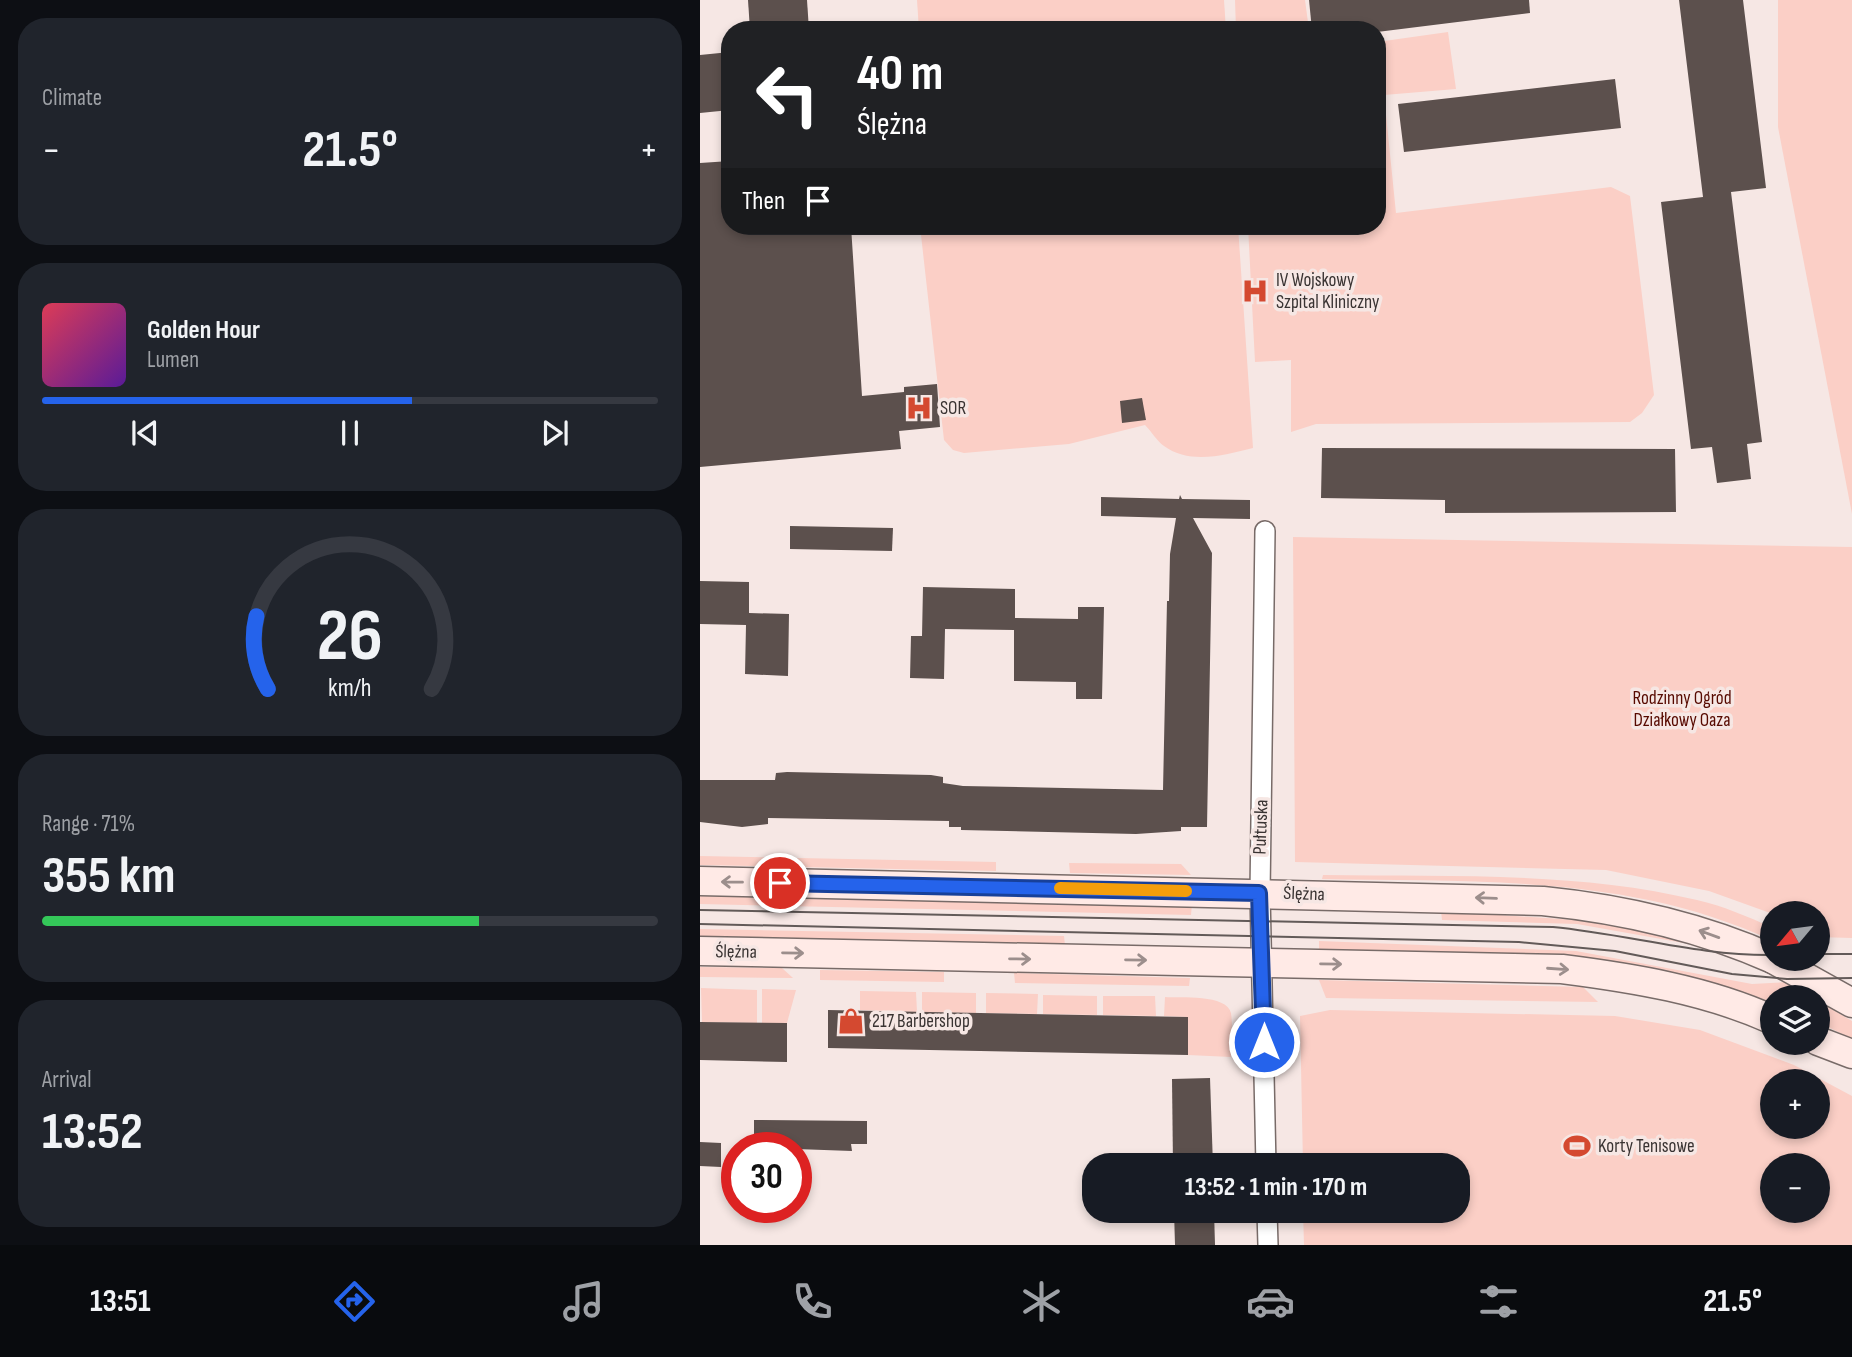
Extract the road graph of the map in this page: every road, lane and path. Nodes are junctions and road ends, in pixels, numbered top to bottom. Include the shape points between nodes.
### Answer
1 (1265, 531) dead end
2 (700, 881) edge
3 (1259, 893) junction
4 (700, 951) edge
5 (1760, 954) edge
6 (1262, 963) junction
7 (1795, 971) edge
8 (1852, 1003) edge
9 (1760, 1015) edge
10 (1830, 1046) edge
11 (1852, 1055) edge
12 (1266, 1153) edge
13 (1267, 1223) edge
14 (1268, 1245) edge

1 - 3 street, Pułtuska
3 -> 2 main road, Ślężna
5 -> 3 main road, Ślężna via 1689,927 1591,906 1489,898
3 - 6 street, Pułtuska
4 -> 6 main road, Ślężna
6 -> 9 main road, Ślężna via 1562,969 1696,993
6 - 12 street, Pułtuska
7 - 8 main road, Ślężna
10 - 11 main road
13 - 14 street

